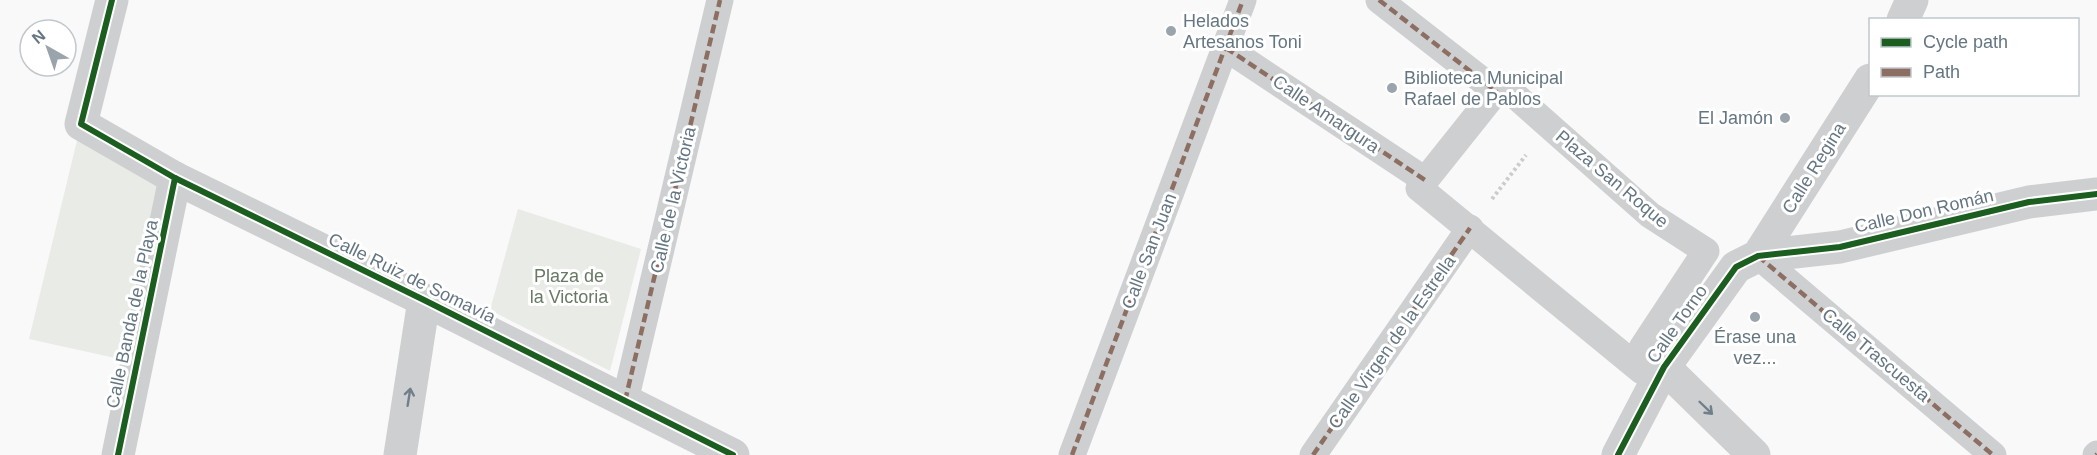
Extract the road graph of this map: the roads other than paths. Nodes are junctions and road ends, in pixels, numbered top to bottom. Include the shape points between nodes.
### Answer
1 (112, 0) edge
2 (720, 0) edge
3 (1244, 0) edge
4 (1379, 0) edge
5 (1912, 0) edge
6 (1904, 18) edge
7 (1226, 48) junction
8 (1869, 82) edge
9 (1497, 92) junction
10 (175, 178) junction
11 (1425, 180) junction
12 (2097, 194) edge
13 (1470, 228) junction
14 (1758, 256) junction
15 (424, 300) junction
16 (1664, 368) junction
17 (626, 401) junction
18 (118, 455) edge
19 (400, 455) edge
20 (733, 455) edge
21 (1072, 455) edge
22 (1313, 455) edge
23 (1618, 455) edge
24 (1754, 455) edge
25 (1993, 455) edge

1 - 10 street, Calle Ruiz de Somavía via 81,124
2 - 17 street, Calle de la Victoria
3 - 7 street, Calle San Juan
4 - 9 street
5 - 6 street
7 - 11 street, Calle Amargura
7 - 21 street, Calle San Juan
8 - 14 street, Calle Regina
9 - 11 street
9 - 13 street, Plaza San Roque via 1502,84 1650,215 1706,251 1642,348 1642,371
10 - 15 street, Calle Ruiz de Somavía
10 - 18 street, Calle Banda de la Playa
11 - 13 street, Plaza San Roque via 1419,188
12 - 14 street, Calle Don Román via 2029,202 1840,247
13 - 22 street, Calle Virgen de la Estrella
14 - 16 street, Calle Torno via 1736,267
14 - 25 street, Calle Trascuesta
15 - 17 street, Calle Ruiz de Somavía
19 -> 15 street
16 - 23 street, Calle Torno
16 -> 24 street
17 - 20 street, Calle Ruiz de Somavía

